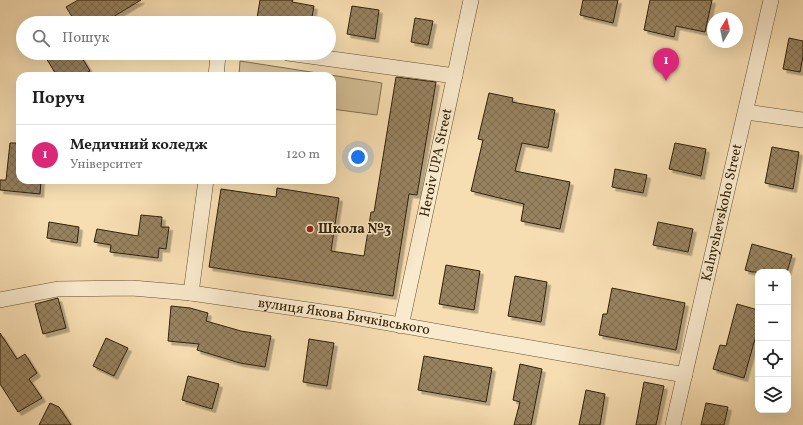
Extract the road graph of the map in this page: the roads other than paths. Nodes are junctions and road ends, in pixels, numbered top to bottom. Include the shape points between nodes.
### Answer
1 (471, 0) edge
2 (771, 0) edge
3 (219, 60) edge
4 (336, 60) edge
5 (217, 72) edge
6 (455, 76) junction
7 (746, 112) junction
8 (803, 120) edge
9 (205, 184) edge
10 (191, 293) junction
11 (0, 300) edge
12 (401, 326) junction
13 (685, 375) junction
14 (673, 425) edge

1 - 6 street, Heroiv UPA Street
2 - 7 street, Kalnyshevskoho Street
3 - 5 street
4 - 6 street
6 - 12 street, Heroiv UPA Street
7 - 8 street
7 - 13 street, Kalnyshevskoho Street
9 - 10 street
10 - 11 street, вулиця Якова Бичківського via 132,288 65,288
10 - 12 street, вулиця Якова Бичківського
12 - 13 street, вулиця Якова Бичківського
13 - 14 street, Kalnyshevskoho Street

